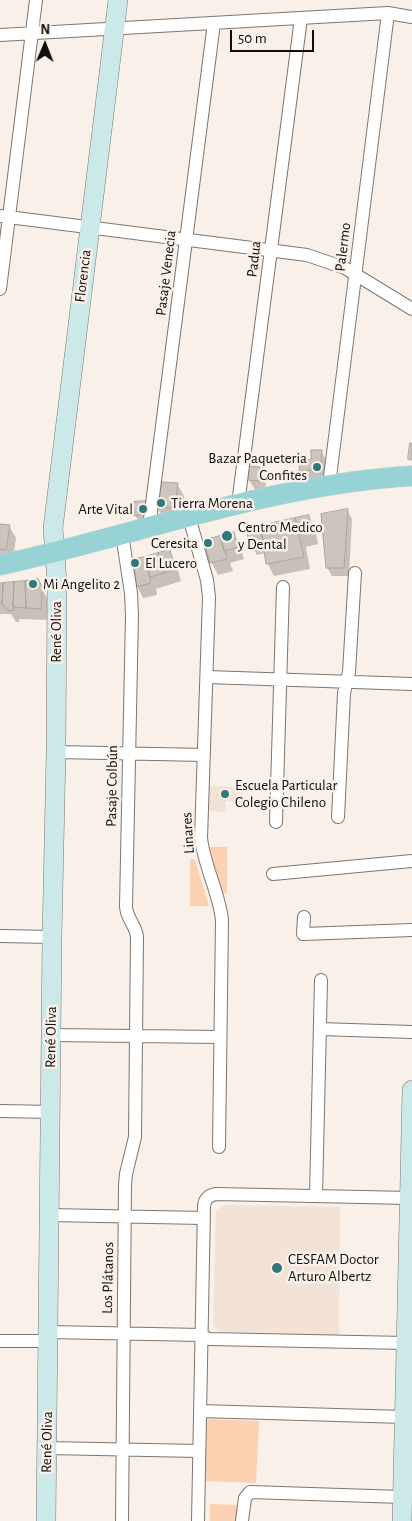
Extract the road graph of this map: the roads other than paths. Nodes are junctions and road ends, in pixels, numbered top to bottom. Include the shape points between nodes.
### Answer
1 (36, 0) edge
2 (118, 0) edge
3 (388, 13) junction
4 (412, 17) edge
5 (301, 18) junction
6 (214, 23) junction
7 (115, 28) junction
8 (32, 33) junction
9 (0, 35) edge
10 (5, 217) edge
11 (89, 227) junction
12 (186, 240) junction
13 (272, 250) junction
14 (356, 274) junction
15 (0, 289) edge
16 (412, 309) edge
17 (412, 476) edge
18 (329, 485) junction
19 (238, 504) junction
20 (189, 517) junction
21 (149, 527) junction
22 (122, 534) junction
23 (54, 553) junction
24 (0, 565) edge
25 (355, 573) dead end
26 (283, 587) dead end
27 (207, 677) junction
28 (280, 680) junction
29 (347, 682) junction
30 (412, 684) edge
31 (56, 752) junction
32 (129, 753) junction
33 (204, 755) junction
34 (338, 817) dead end
35 (276, 822) dead end
36 (412, 861) edge
37 (273, 874) dead end
38 (304, 917) dead end
39 (412, 930) edge
40 (303, 934) junction
41 (0, 936) edge
42 (52, 937) junction
43 (303, 948) dead end
44 (321, 980) dead end
45 (320, 1029) junction
46 (412, 1032) edge
47 (51, 1035) junction
48 (137, 1036) junction
49 (220, 1038) junction
50 (412, 1090) edge
51 (0, 1111) edge
52 (50, 1112) junction
53 (219, 1147) dead end
54 (411, 1178) edge
55 (316, 1196) junction
56 (410, 1198) junction
57 (50, 1215) junction
58 (125, 1216) junction
59 (203, 1218) junction
60 (410, 1278) edge
61 (124, 1333) junction
62 (201, 1335) junction
63 (49, 1336) junction
64 (0, 1341) edge
65 (406, 1343) junction
66 (409, 1376) edge
67 (200, 1411) junction
68 (404, 1417) junction
69 (47, 1448) junction
70 (123, 1450) junction
71 (199, 1451) junction
72 (408, 1466) edge
73 (402, 1497) junction
74 (46, 1521) edge
75 (122, 1521) edge
76 (198, 1521) edge
77 (242, 1521) edge
78 (402, 1521) edge

1 - 8 street
2 - 7 street, Florencia
3 - 4 street
3 - 5 street
3 - 14 street, Palermo
5 - 6 street
5 - 13 street, Padua
6 - 7 street
6 - 12 street, Pasaje Venecia
7 - 8 street
7 - 11 street, Florencia
8 - 9 street
8 - 10 street
10 - 11 street
10 - 15 street
11 - 12 street
11 - 23 street, Florencia via 53,528
12 - 13 street
12 - 21 street, Pasaje Venecia
13 - 14 street via 322,259
13 - 19 street, Padua
14 - 16 street
14 - 18 street, Palermo
17 - 18 main road
18 - 19 main road
19 - 20 main road
20 - 21 main road
20 - 27 street, Linares via 208,589
21 - 22 main road
22 - 23 main road
22 - 32 street, Pasaje Colbún via 132,610
23 - 24 main road
23 - 31 street, René Oliva via 57,584
25 - 29 street
26 - 28 street
27 - 28 street
27 - 33 street, Linares
28 - 29 street
28 - 35 street
29 - 30 street
29 - 34 street
31 - 32 street
31 - 42 street, René Oliva
32 - 33 street
32 - 48 street, Pasaje Colbún via 126,906 137,937
33 - 49 street, Linares via 202,845 222,920
36 - 37 street
38 - 40 street
39 - 40 street
40 - 43 street
41 - 42 street
42 - 47 street, René Oliva
44 - 45 street
45 - 46 street
45 - 55 street
47 - 48 street
47 - 52 street, René Oliva
48 - 49 street
48 - 58 street, Los Plátanos via 135,1136 125,1179
49 - 53 street, Linares
50 - 54 street
51 - 52 street
52 - 57 street, René Oliva
54 - 56 street
55 - 56 street
55 - 59 street via 216,1194 207,1198
56 - 60 street
57 - 58 street
57 - 63 street, René Oliva
58 - 59 street
58 - 61 street, Los Plátanos
59 - 62 street
60 - 65 street
61 - 62 street
61 - 63 street
61 - 70 street, Los Plátanos
62 - 65 street via 208,1339
62 - 67 street
63 - 64 street
63 - 69 street, René Oliva
65 - 66 street
66 - 68 street
67 - 68 street
67 - 71 street
68 - 72 street
69 - 70 street
69 - 74 street, René Oliva
70 - 71 street
70 - 75 street, Los Plátanos
71 - 76 street
72 - 73 street
73 - 77 street via 250,1492 245,1498
73 - 78 street

